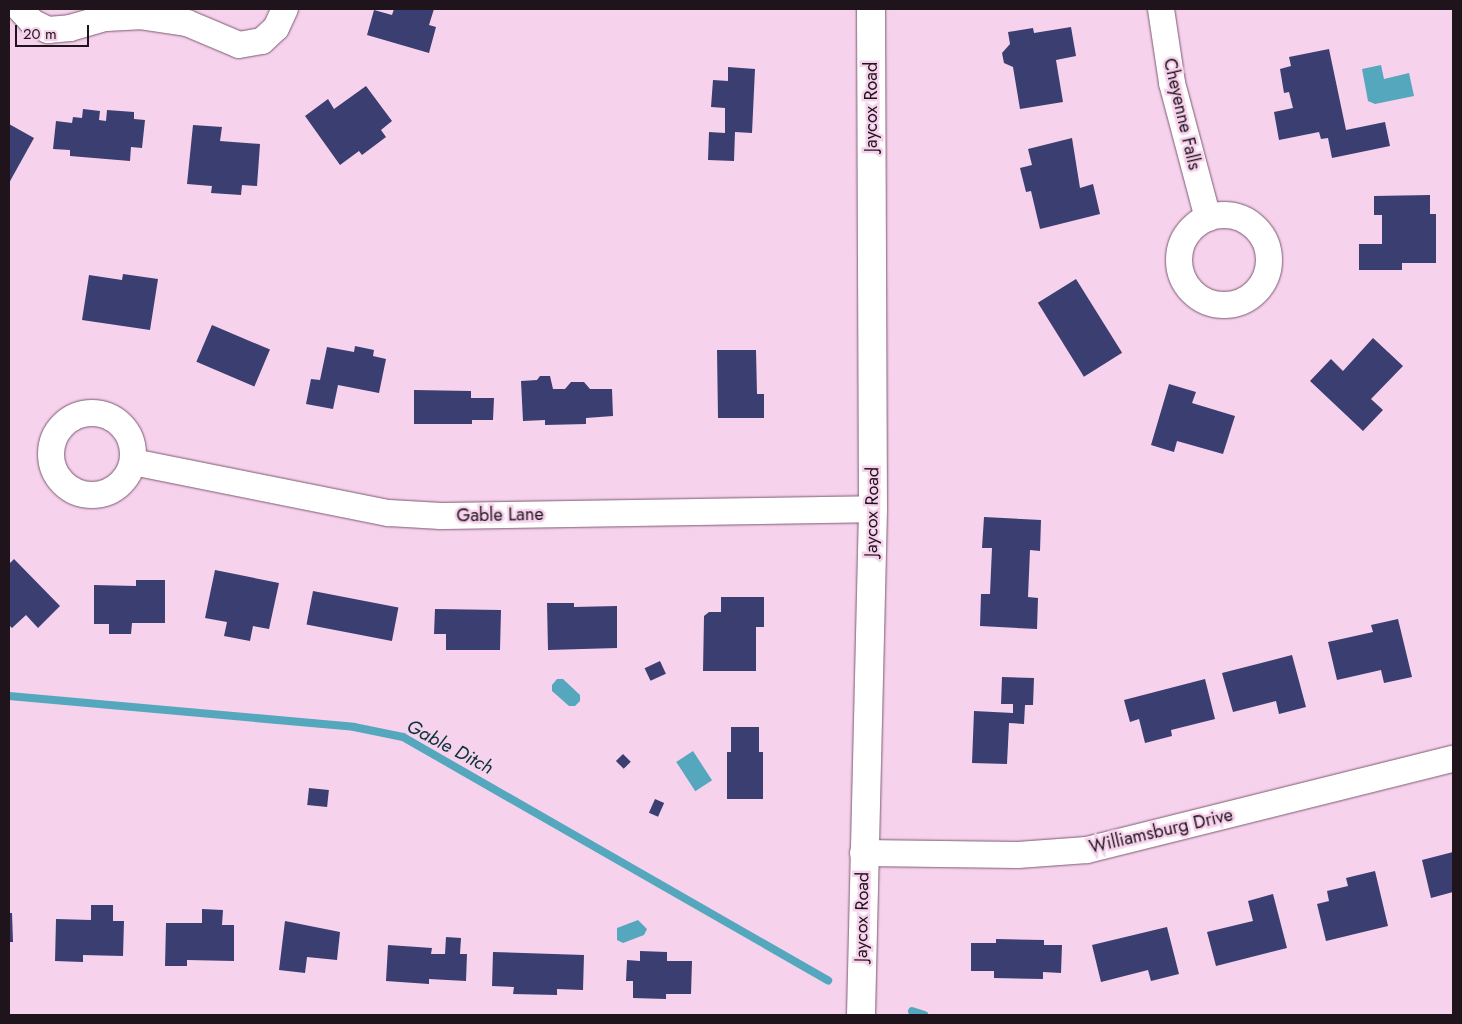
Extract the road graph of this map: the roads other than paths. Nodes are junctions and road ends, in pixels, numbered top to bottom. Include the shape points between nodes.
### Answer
1 (20, 9) edge
2 (285, 9) edge
3 (871, 9) edge
4 (1161, 9) edge
5 (1208, 218) dead end
6 (133, 462) dead end
7 (873, 509) junction
8 (1453, 759) edge
9 (863, 853) junction
10 (861, 1015) edge

1 - 2 street via 32,22 48,30 106,18 139,16 187,23 239,45 262,41 276,28
3 - 7 street, Jaycox Road
4 - 5 street, Cheyenne Falls via 1172,83
6 - 7 street, Gable Lane via 389,513 441,516
7 - 9 street, Jaycox Road
8 - 9 street, Williamsburg Drive via 1087,850 1018,855
9 - 10 street, Jaycox Road

